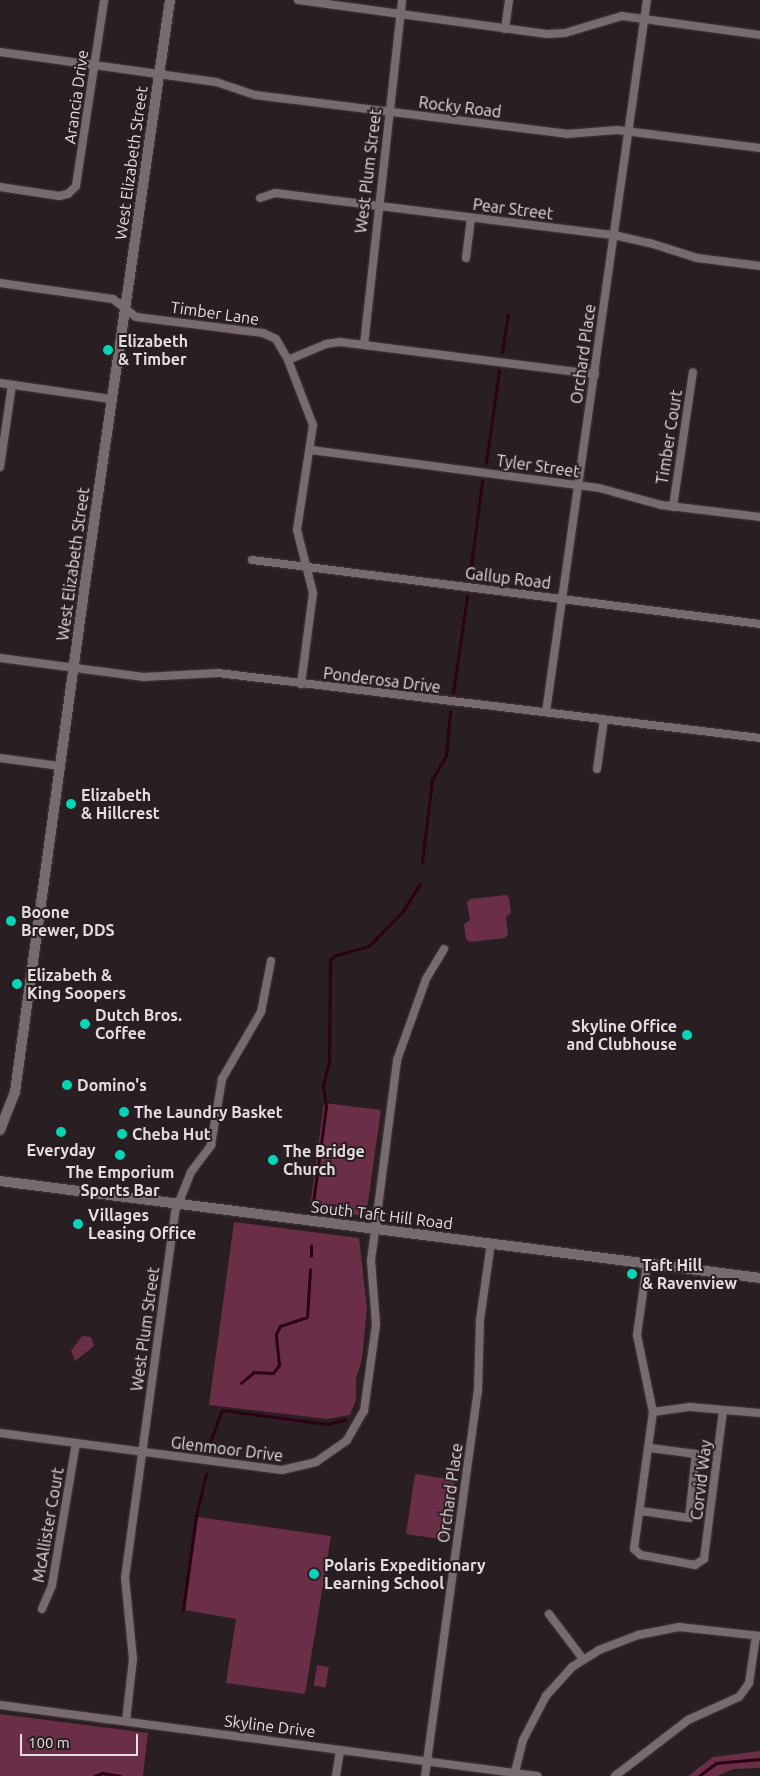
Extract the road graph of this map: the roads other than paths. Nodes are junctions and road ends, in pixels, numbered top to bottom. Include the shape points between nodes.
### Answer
1 (104, 0) edge
2 (170, 0) edge
3 (298, 0) edge
4 (402, 0) edge
5 (509, 0) edge
6 (647, 0) edge
7 (400, 15) junction
8 (644, 19) junction
9 (505, 29) junction
10 (760, 35) edge
11 (0, 52) edge
12 (94, 66) junction
13 (159, 75) junction
14 (390, 112) junction
15 (627, 131) junction
16 (760, 148) edge
17 (0, 187) edge
18 (260, 198) dead end
19 (378, 206) junction
20 (471, 218) junction
21 (614, 235) junction
22 (466, 258) dead end
23 (760, 266) edge
24 (0, 283) edge
25 (125, 308) junction
26 (364, 345) junction
27 (288, 360) junction
28 (693, 372) dead end
29 (595, 374) junction
30 (0, 383) edge
31 (12, 385) junction
32 (111, 399) junction
33 (311, 450) junction
34 (0, 467) edge
35 (578, 485) junction
36 (673, 507) junction
37 (760, 517) edge
38 (252, 560) dead end
39 (305, 566) junction
40 (561, 599) junction
41 (760, 624) edge
42 (0, 658) edge
43 (74, 668) junction
44 (301, 684) junction
45 (546, 712) junction
46 (604, 719) junction
47 (760, 738) edge
48 (0, 758) edge
49 (60, 766) junction
50 (598, 770) dead end
51 (444, 948) dead end
52 (271, 961) dead end
53 (0, 1130) edge
54 (0, 1181) edge
55 (180, 1204) junction
56 (374, 1229) junction
57 (491, 1243) junction
58 (647, 1263) junction
59 (760, 1278) edge
60 (722, 1410) junction
61 (653, 1412) junction
62 (760, 1413) edge
63 (0, 1433) edge
64 (76, 1444) junction
65 (650, 1448) junction
66 (142, 1452) junction
67 (641, 1512) junction
68 (42, 1610) dead end
69 (549, 1614) dead end
70 (758, 1636) edge
71 (583, 1659) junction
72 (0, 1705) edge
73 (126, 1722) junction
74 (340, 1750) junction
75 (427, 1761) junction
76 (514, 1775) edge
77 (336, 1776) edge
78 (425, 1776) edge
79 (536, 1776) edge
80 (615, 1776) edge

1 - 12 street, Arancia Drive
2 - 13 main road, West Elizabeth Street
3 - 7 street
4 - 7 street, West Plum Street
5 - 9 street
6 - 8 street, Orchard Place
7 - 9 street
7 - 14 street, West Plum Street
8 - 9 street via 615,16 556,34
8 - 10 street
8 - 15 street, Orchard Place
11 - 12 street, Rocky Road
12 - 13 street, Rocky Road
12 - 17 street, Arancia Drive via 79,180 68,194 59,196
13 - 14 street, Rocky Road via 216,82 255,95
13 - 25 main road, West Elizabeth Street
14 - 15 street, Rocky Road via 567,134
14 - 19 street, West Plum Street
15 - 16 street, Rocky Road
15 - 21 street, Orchard Place
18 - 19 street, Pear Street via 275,193
19 - 20 street, Pear Street
19 - 26 street, West Plum Street
20 - 21 street, Pear Street
20 - 22 street
21 - 23 street, Pear Street via 697,258
21 - 29 street, Orchard Place
24 - 25 street, Timber Lane via 113,299
25 - 27 street, Timber Lane via 136,317 270,335 276,338
25 - 32 main road, West Elizabeth Street
26 - 27 street via 333,343
26 - 29 street
27 - 33 street via 311,415
28 - 36 street, Timber Court
29 - 35 street, Orchard Place
30 - 31 street
31 - 32 street
31 - 34 street
32 - 43 main road, West Elizabeth Street
33 - 35 street, Tyler Street
33 - 39 street via 298,530
35 - 36 street, Tyler Street
35 - 40 street, Orchard Place
36 - 37 street, Tyler Street
38 - 39 street, Gallup Road
39 - 40 street, Gallup Road
39 - 44 street via 313,601
40 - 41 street, Gallup Road
40 - 45 street, Orchard Place
42 - 43 street, Ponderosa Drive
43 - 44 street, Ponderosa Drive via 153,678 218,673
43 - 49 main road, West Elizabeth Street
44 - 45 street, Ponderosa Drive via 520,712
45 - 46 street, Ponderosa Drive
46 - 47 street, Ponderosa Drive
46 - 50 street
48 - 49 street
49 - 53 main road, West Elizabeth Street via 15,1092
51 - 56 street via 434,961 399,1047
52 - 55 street, West Plum Street via 261,1012 225,1070 211,1145 191,1172
54 - 55 main road, South Taft Hill Road
55 - 56 main road, South Taft Hill Road
55 - 66 street, West Plum Street via 175,1212
56 - 57 main road, South Taft Hill Road
56 - 66 street, Glenmoor Drive via 371,1261 377,1312 366,1399 359,1422 342,1445 316,1462 290,1470
57 - 58 main road, South Taft Hill Road
57 - 75 street, Orchard Place via 480,1320 478,1391
58 - 59 main road, South Taft Hill Road
58 - 61 street via 637,1335
60 - 61 street via 690,1407
60 - 62 street
60 - 67 street, Corvid Way via 706,1554 695,1565 641,1555 634,1549
61 - 65 street
63 - 64 street, Glenmoor Drive
64 - 66 street, Glenmoor Drive
64 - 68 street, McAllister Court via 52,1585
65 - 67 street
65 - 67 street via 696,1454 689,1518
66 - 73 street, West Plum Street via 124,1578 133,1659
69 - 71 street
70 - 71 street via 692,1628 658,1630 614,1644
70 - 80 street via 749,1683 739,1697 688,1720
71 - 76 street via 560,1678 539,1707 523,1740
72 - 73 street, Skyline Drive
73 - 74 street, Skyline Drive
74 - 75 street, Skyline Drive
74 - 77 street
75 - 76 street, Skyline Drive
75 - 78 street, Orchard Place
76 - 79 street, Skyline Drive

